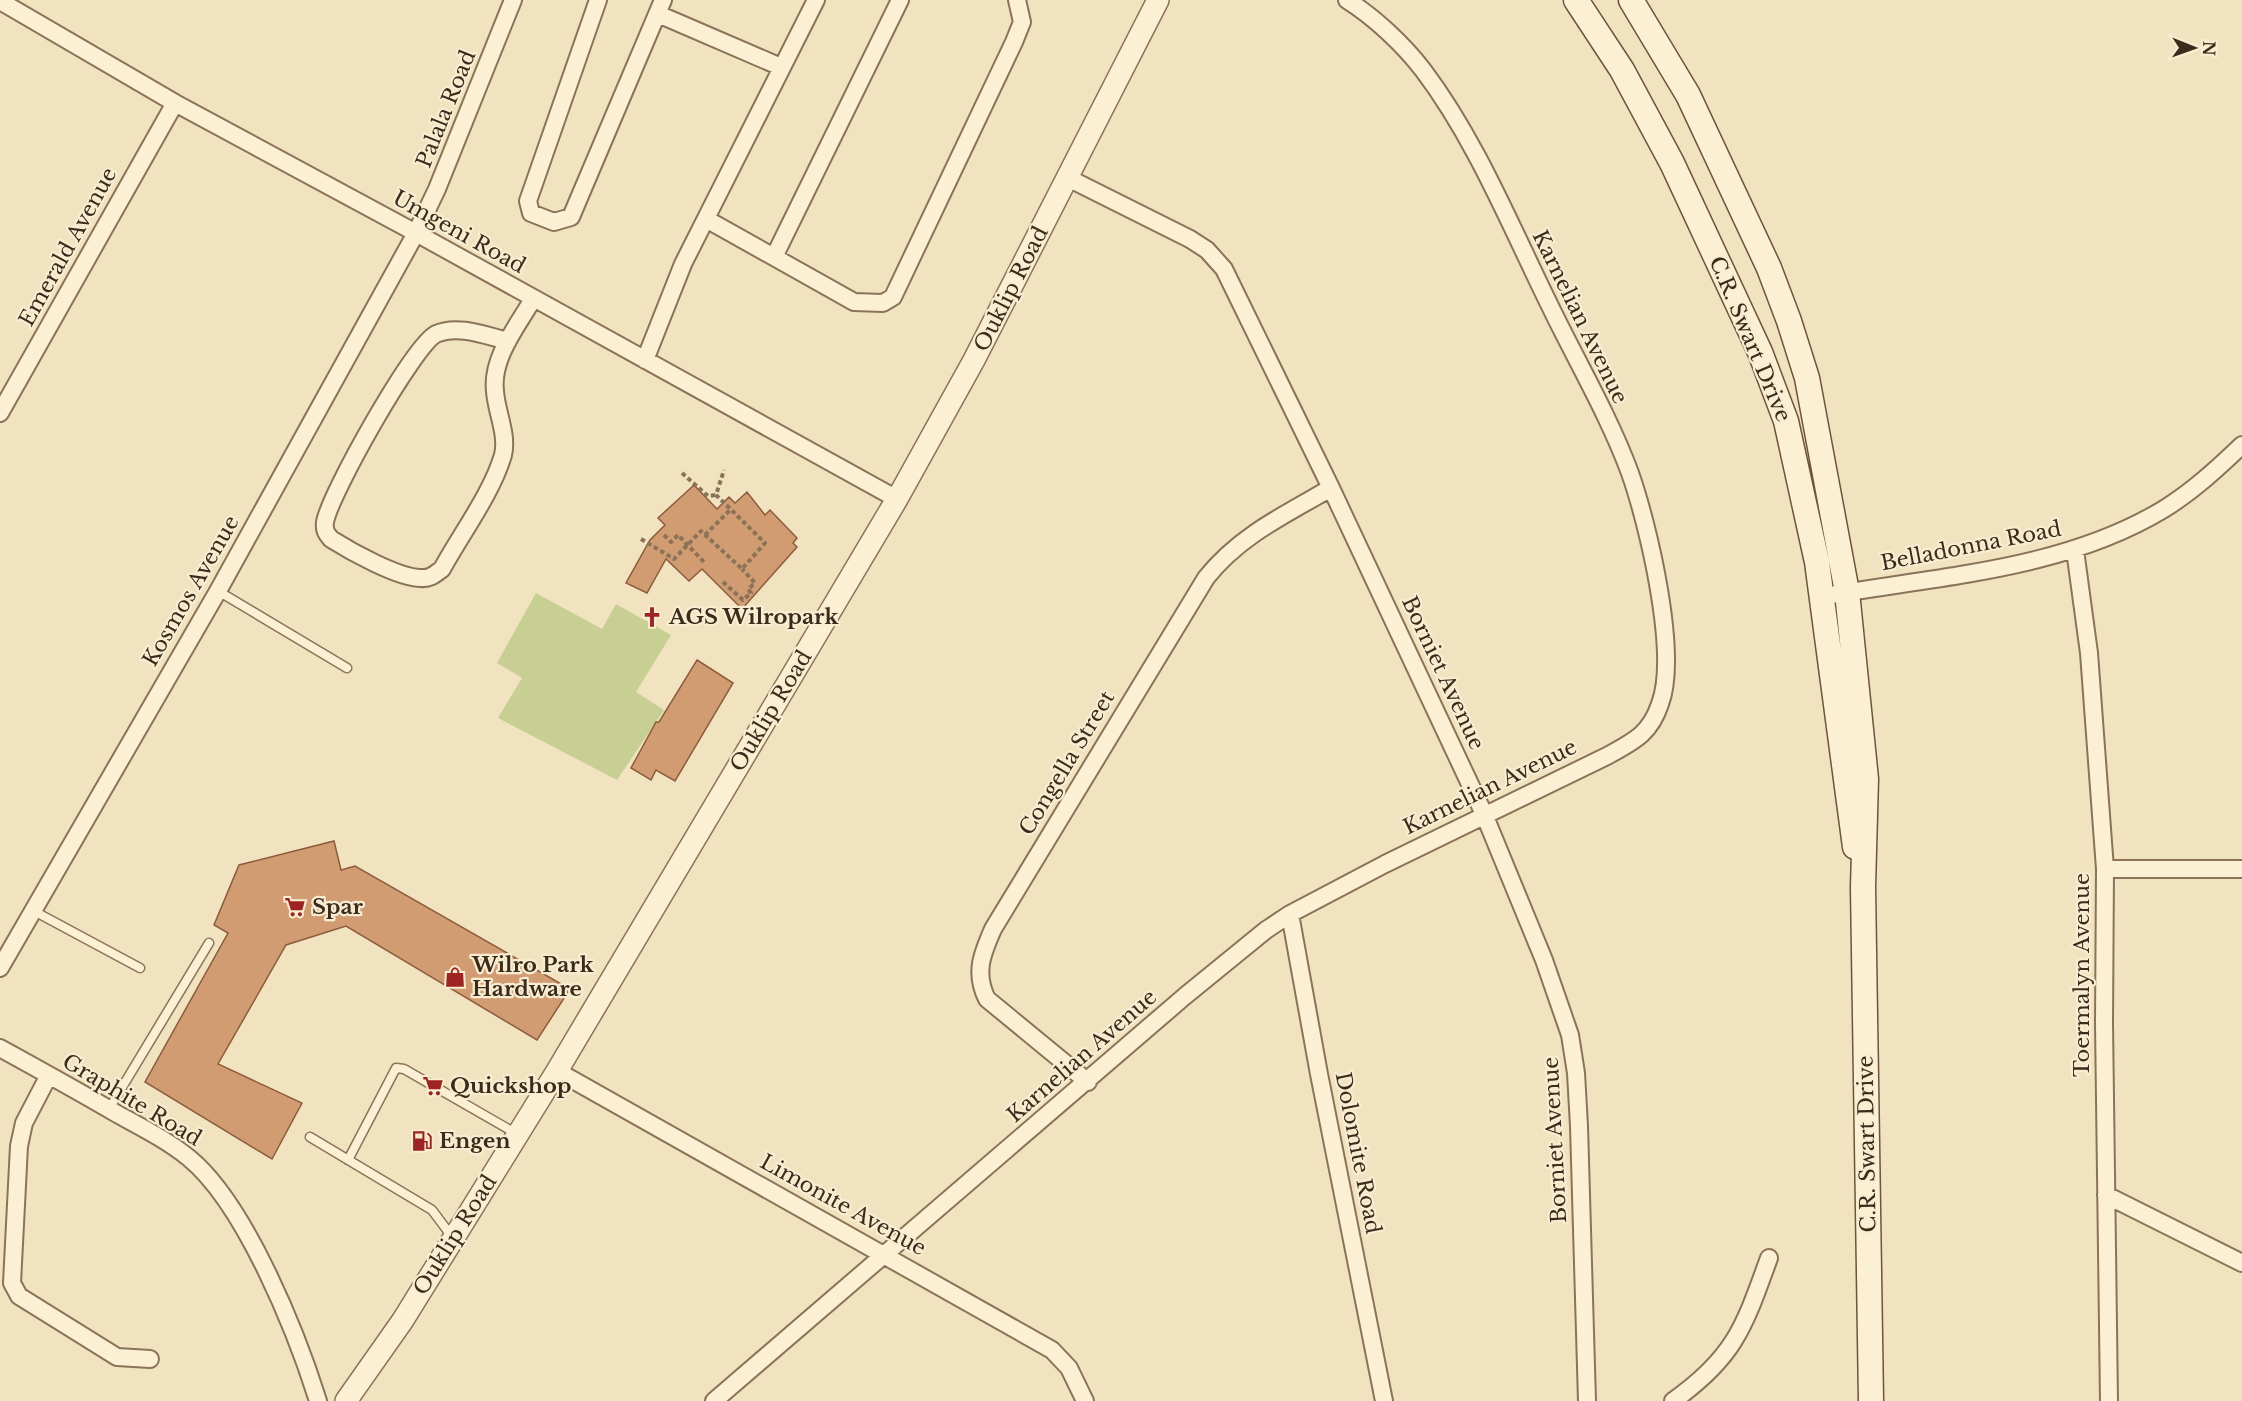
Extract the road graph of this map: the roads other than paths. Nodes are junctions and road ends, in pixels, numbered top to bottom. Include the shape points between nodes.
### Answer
1 (513, 0) edge
2 (598, 0) edge
3 (816, 0) edge
4 (900, 0) edge
5 (1017, 0) edge
6 (1158, 0) edge
7 (1347, 0) edge
8 (1576, 0) edge
9 (1631, 0) edge
10 (0, 1) edge
11 (661, 7) edge
12 (780, 67) junction
13 (175, 103) junction
14 (1068, 178) junction
15 (706, 219) junction
16 (416, 233) junction
17 (774, 257) junction
18 (533, 298) junction
19 (508, 341) junction
20 (645, 360) junction
21 (0, 413) edge
22 (2242, 445) edge
23 (1331, 488) junction
24 (897, 499) junction
25 (2075, 550) junction
26 (218, 591) junction
27 (1847, 592) junction
28 (1820, 597) junction
29 (347, 668) dead end
30 (1484, 814) junction
31 (2105, 868) junction
32 (2241, 868) edge
33 (1863, 887) junction
34 (32, 910) junction
35 (1290, 914) junction
36 (209, 943) dead end
37 (0, 968) edge
38 (140, 968) dead end
39 (0, 1048) edge
40 (557, 1071) junction
41 (49, 1075) junction
42 (1088, 1082) junction
43 (109, 1109) junction
44 (517, 1134) junction
45 (310, 1137) dead end
46 (348, 1160) junction
47 (2106, 1195) junction
48 (7, 1227) edge
49 (453, 1239) junction
50 (885, 1255) junction
51 (1769, 1258) dead end
52 (2242, 1263) edge
53 (150, 1359) dead end
54 (318, 1401) edge
55 (346, 1401) edge
56 (714, 1401) edge
57 (1085, 1401) edge
58 (1384, 1401) edge
59 (1587, 1401) edge
60 (1673, 1401) edge
61 (1871, 1401) edge
62 (2109, 1401) edge

1 - 16 street, Palala Road
2 - 11 street via 528,201 531,213 554,222 571,217
3 - 12 street
4 - 17 street
5 - 17 street via 1022,22 1014,42 893,297 883,303 854,302
6 - 14 street, Ouklip Road
7 - 30 street, Karnelian Avenue via 1364,11 1414,60 1470,146 1626,461 1645,522 1665,633 1664,691 1643,736
8 - 28 main road, C.R. Swart Drive via 1623,70 1672,163 1760,352 1786,421 1817,562
9 - 27 main road, C.R. Swart Drive via 1688,95 1769,268 1789,321 1807,378
10 - 13 street, Umgeni Road
11 - 12 street
12 - 15 street
13 - 16 street, Umgeni Road
13 - 21 street, Emerald Avenue
14 - 23 street, Borniet Avenue via 1190,239 1215,258 1224,269
14 - 24 street, Ouklip Road
15 - 17 street
15 - 20 street via 683,264
16 - 18 street, Umgeni Road
16 - 26 street, Kosmos Avenue
18 - 19 street
18 - 20 street, Umgeni Road
19 - 19 street via 494,377 503,453 442,569 430,578 419,579 331,539 325,523 335,493 417,352 438,333 467,331
20 - 24 street, Umgeni Road
22 - 25 street, Belladonna Road via 2208,477 2164,509
23 - 30 street, Borniet Avenue
23 - 42 street, Congella Street via 1239,543 1206,578 980,956 981,986 987,999
24 - 40 street, Ouklip Road
25 - 27 street, Belladonna Road
25 - 31 street, Toermalyn Avenue via 2089,653
26 - 29 lane
26 - 34 street, Kosmos Avenue
27 - 28 street, Belladonna Road
27 - 33 main road, C.R. Swart Drive via 1866,779
28 - 33 main road, C.R. Swart Drive via 1848,813
30 - 35 street, Karnelian Avenue
30 - 59 street, Borniet Avenue via 1544,960 1574,1052
31 - 32 street
31 - 47 street, Toermalyn Avenue
33 - 61 main road, C.R. Swart Drive
34 - 37 street, Kosmos Avenue
34 - 38 lane
35 - 42 street, Karnelian Avenue via 1185,996
35 - 58 street, Dolomite Road
36 - 43 lane
39 - 41 street, Graphite Road
40 - 44 street, Ouklip Road
40 - 50 street, Limonite Avenue
41 - 43 street, Graphite Road
41 - 48 street via 21,1134
42 - 50 street, Karnelian Avenue
43 - 54 street, Graphite Road via 190,1159 219,1193 249,1240 283,1309
44 - 46 lane via 398,1068 392,1072
44 - 49 street, Ouklip Road
45 - 46 lane
46 - 49 lane via 432,1210
47 - 52 street
47 - 62 street, Toermalyn Avenue
48 - 53 street via 12,1283 19,1296 117,1357
49 - 55 street, Ouklip Road
50 - 56 street, Karnelian Avenue
50 - 57 street, Limonite Avenue via 1052,1350 1069,1368
51 - 60 street via 1733,1345

